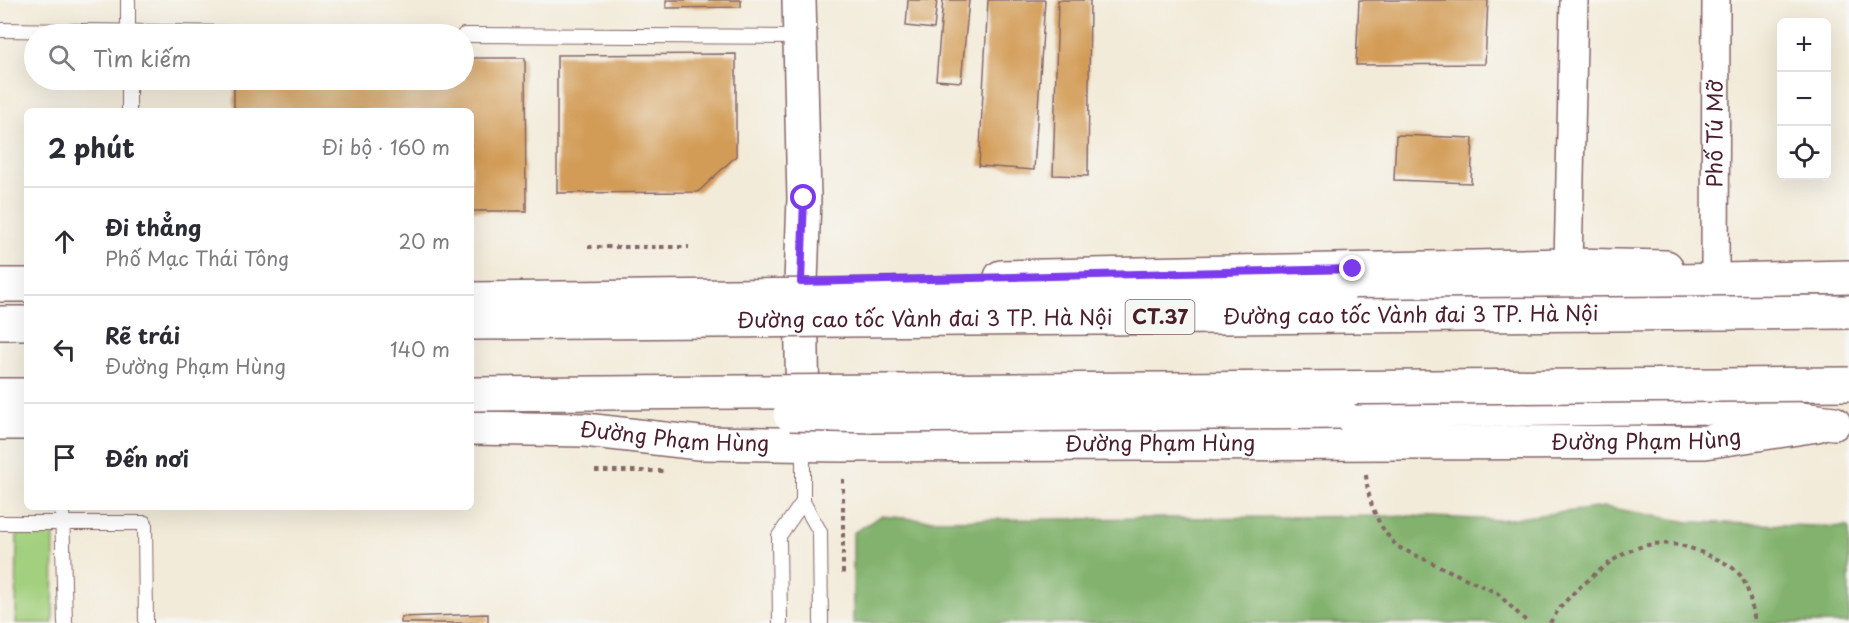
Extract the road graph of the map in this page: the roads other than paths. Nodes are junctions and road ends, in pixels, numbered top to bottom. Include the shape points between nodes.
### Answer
1 (128, 0) edge
2 (799, 0) edge
3 (1574, 0) edge
4 (1716, 0) edge
5 (129, 24) edge
6 (0, 30) edge
7 (24, 31) edge
8 (474, 35) edge
9 (799, 37) junction
10 (129, 90) edge
11 (129, 108) edge
12 (1568, 265) junction
13 (1715, 268) junction
14 (1849, 276) edge
15 (801, 282) junction
16 (474, 284) edge
17 (0, 285) edge
18 (24, 285) edge
19 (474, 299) edge
20 (1849, 312) edge
21 (0, 323) edge
22 (24, 323) edge
23 (474, 323) edge
24 (1849, 384) edge
25 (474, 394) edge
26 (0, 395) edge
27 (24, 395) edge
28 (474, 400) edge
29 (0, 423) edge
30 (24, 423) edge
31 (1842, 423) edge
32 (474, 428) edge
33 (803, 444) junction
34 (803, 502) junction
35 (62, 510) edge
36 (0, 523) edge
37 (63, 523) junction
38 (64, 623) edge
39 (146, 623) edge
40 (780, 623) edge
41 (821, 623) edge

1 - 5 lane
2 - 9 main road
3 - 12 street
4 - 13 street, Phố Tú Mỡ
6 - 7 lane
8 - 9 lane
9 - 15 main road via 804,198
10 - 11 lane
12 - 13 main road
12 - 15 main road
13 - 14 main road
14 - 19 main road, bridge via 1341,289
15 - 16 main road
15 - 33 main road
17 - 18 main road
20 - 23 main road, Đường cao tốc Vành đai 3 TP. Hà Nội / CT.37, bridge
21 - 22 main road
24 - 25 main road, bridge
26 - 27 main road
28 - 31 main road, bridge via 874,416 1703,407
29 - 30 main road
31 - 33 main road, Đường Phạm Hùng via 1705,442
32 - 33 main road, Đường Phạm Hùng via 585,430 699,443
33 - 34 lane
34 - 40 lane via 779,536
34 - 41 lane via 820,532
35 - 37 lane
36 - 37 lane
37 - 38 lane
37 - 39 lane via 145,523

